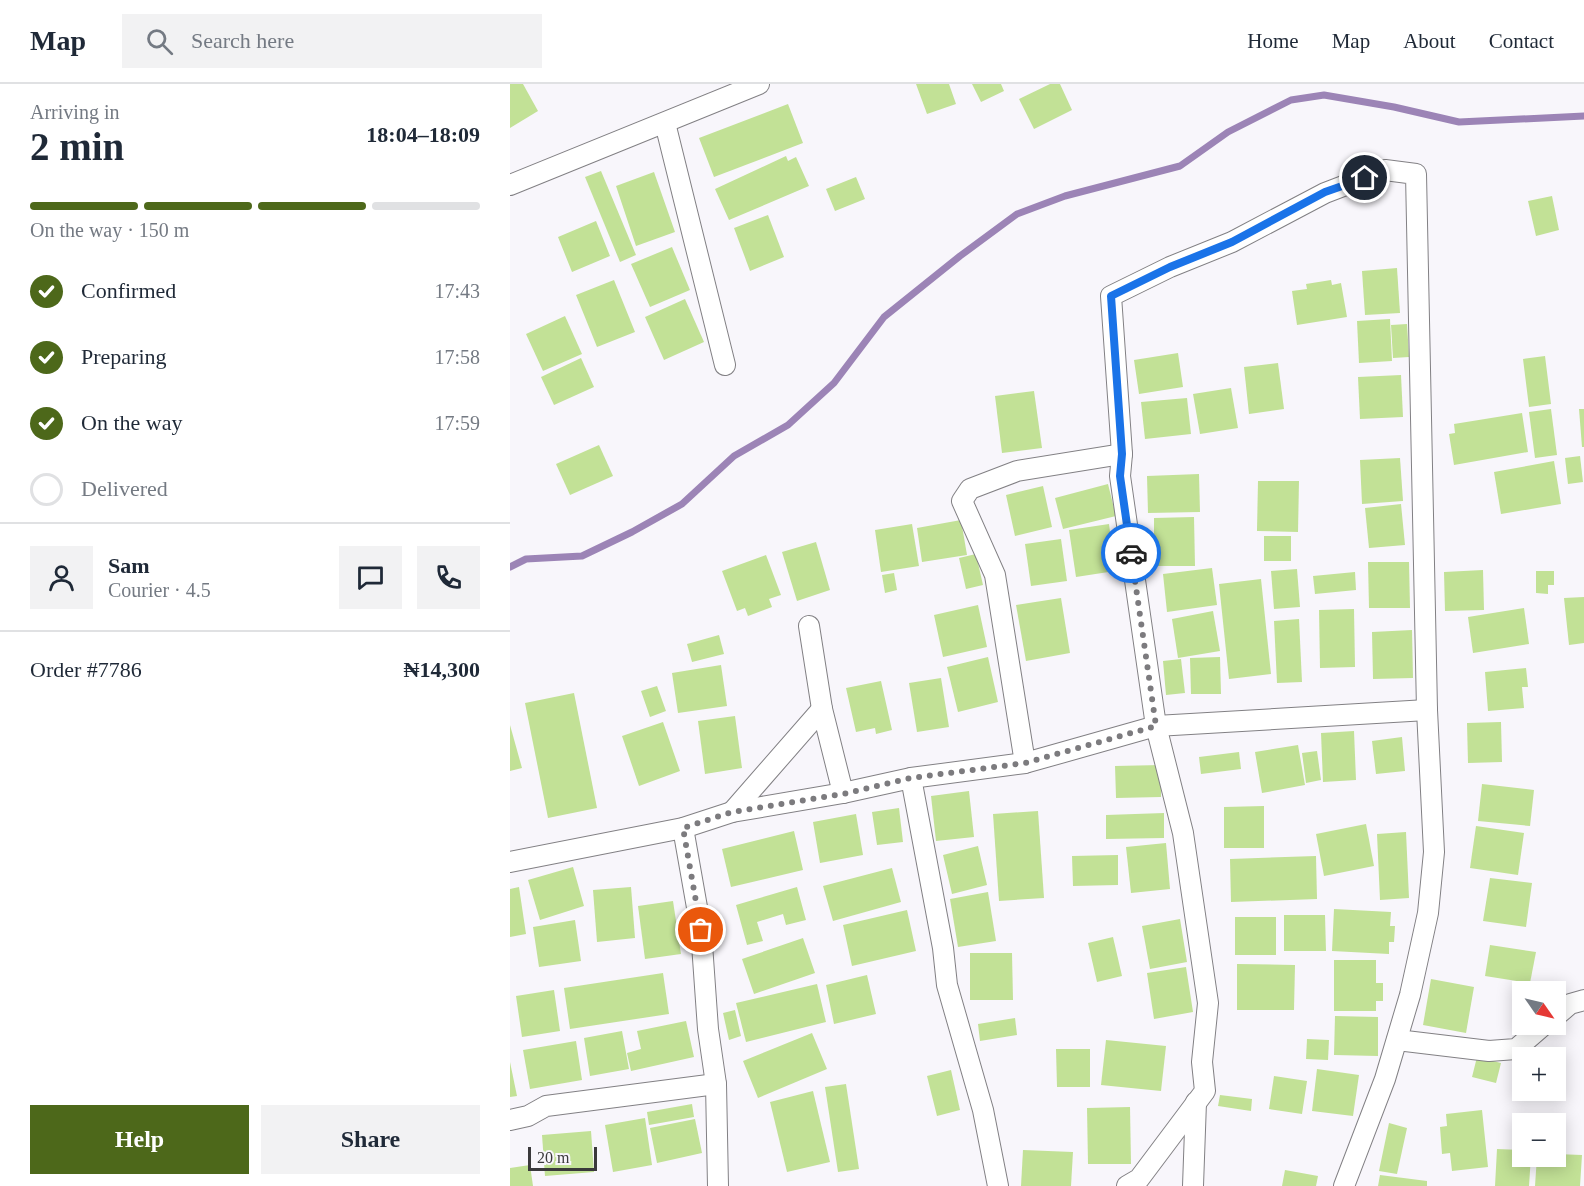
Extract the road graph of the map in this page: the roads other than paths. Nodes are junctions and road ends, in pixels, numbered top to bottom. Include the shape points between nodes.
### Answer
1 (759, 84) edge
2 (665, 123) junction
3 (510, 185) edge
4 (725, 365) dead end
5 (1122, 454) junction
6 (809, 626) dead end
7 (822, 709) junction
8 (1427, 710) junction
9 (1156, 726) junction
10 (1025, 763) junction
11 (911, 778) junction
12 (843, 794) junction
13 (732, 812) junction
14 (683, 828) junction
15 (510, 862) edge
16 (1584, 1000) edge
17 (1566, 1007) edge
18 (1532, 1035) edge
19 (1397, 1040) junction
20 (716, 1084) junction
21 (1196, 1102) junction
22 (510, 1119) edge
23 (717, 1186) edge
24 (998, 1186) edge
25 (1127, 1186) edge
26 (1193, 1186) edge
27 (1344, 1186) edge

1 - 2 street
2 - 3 street
2 - 4 street
5 - 8 street via 1111,296 1232,242 1325,192 1385,170 1416,174
5 - 9 street via 1120,476
5 - 10 street via 1017,471 970,489 962,501 995,575
6 - 7 street
7 - 12 street
7 - 13 street
8 - 9 street
8 - 19 street via 1434,852 1428,913
9 - 10 street
9 - 21 street via 1183,833 1208,1003 1202,1062 1205,1092
10 - 11 street
11 - 12 street
11 - 24 street via 947,985 983,1110
12 - 13 street
13 - 14 street
14 - 15 street
14 - 20 street via 701,930
16 - 17 street
18 - 19 street via 1516,1049 1489,1051
19 - 27 street
20 - 22 street via 546,1106 528,1116
20 - 23 street
21 - 25 street via 1138,1179
21 - 26 street

